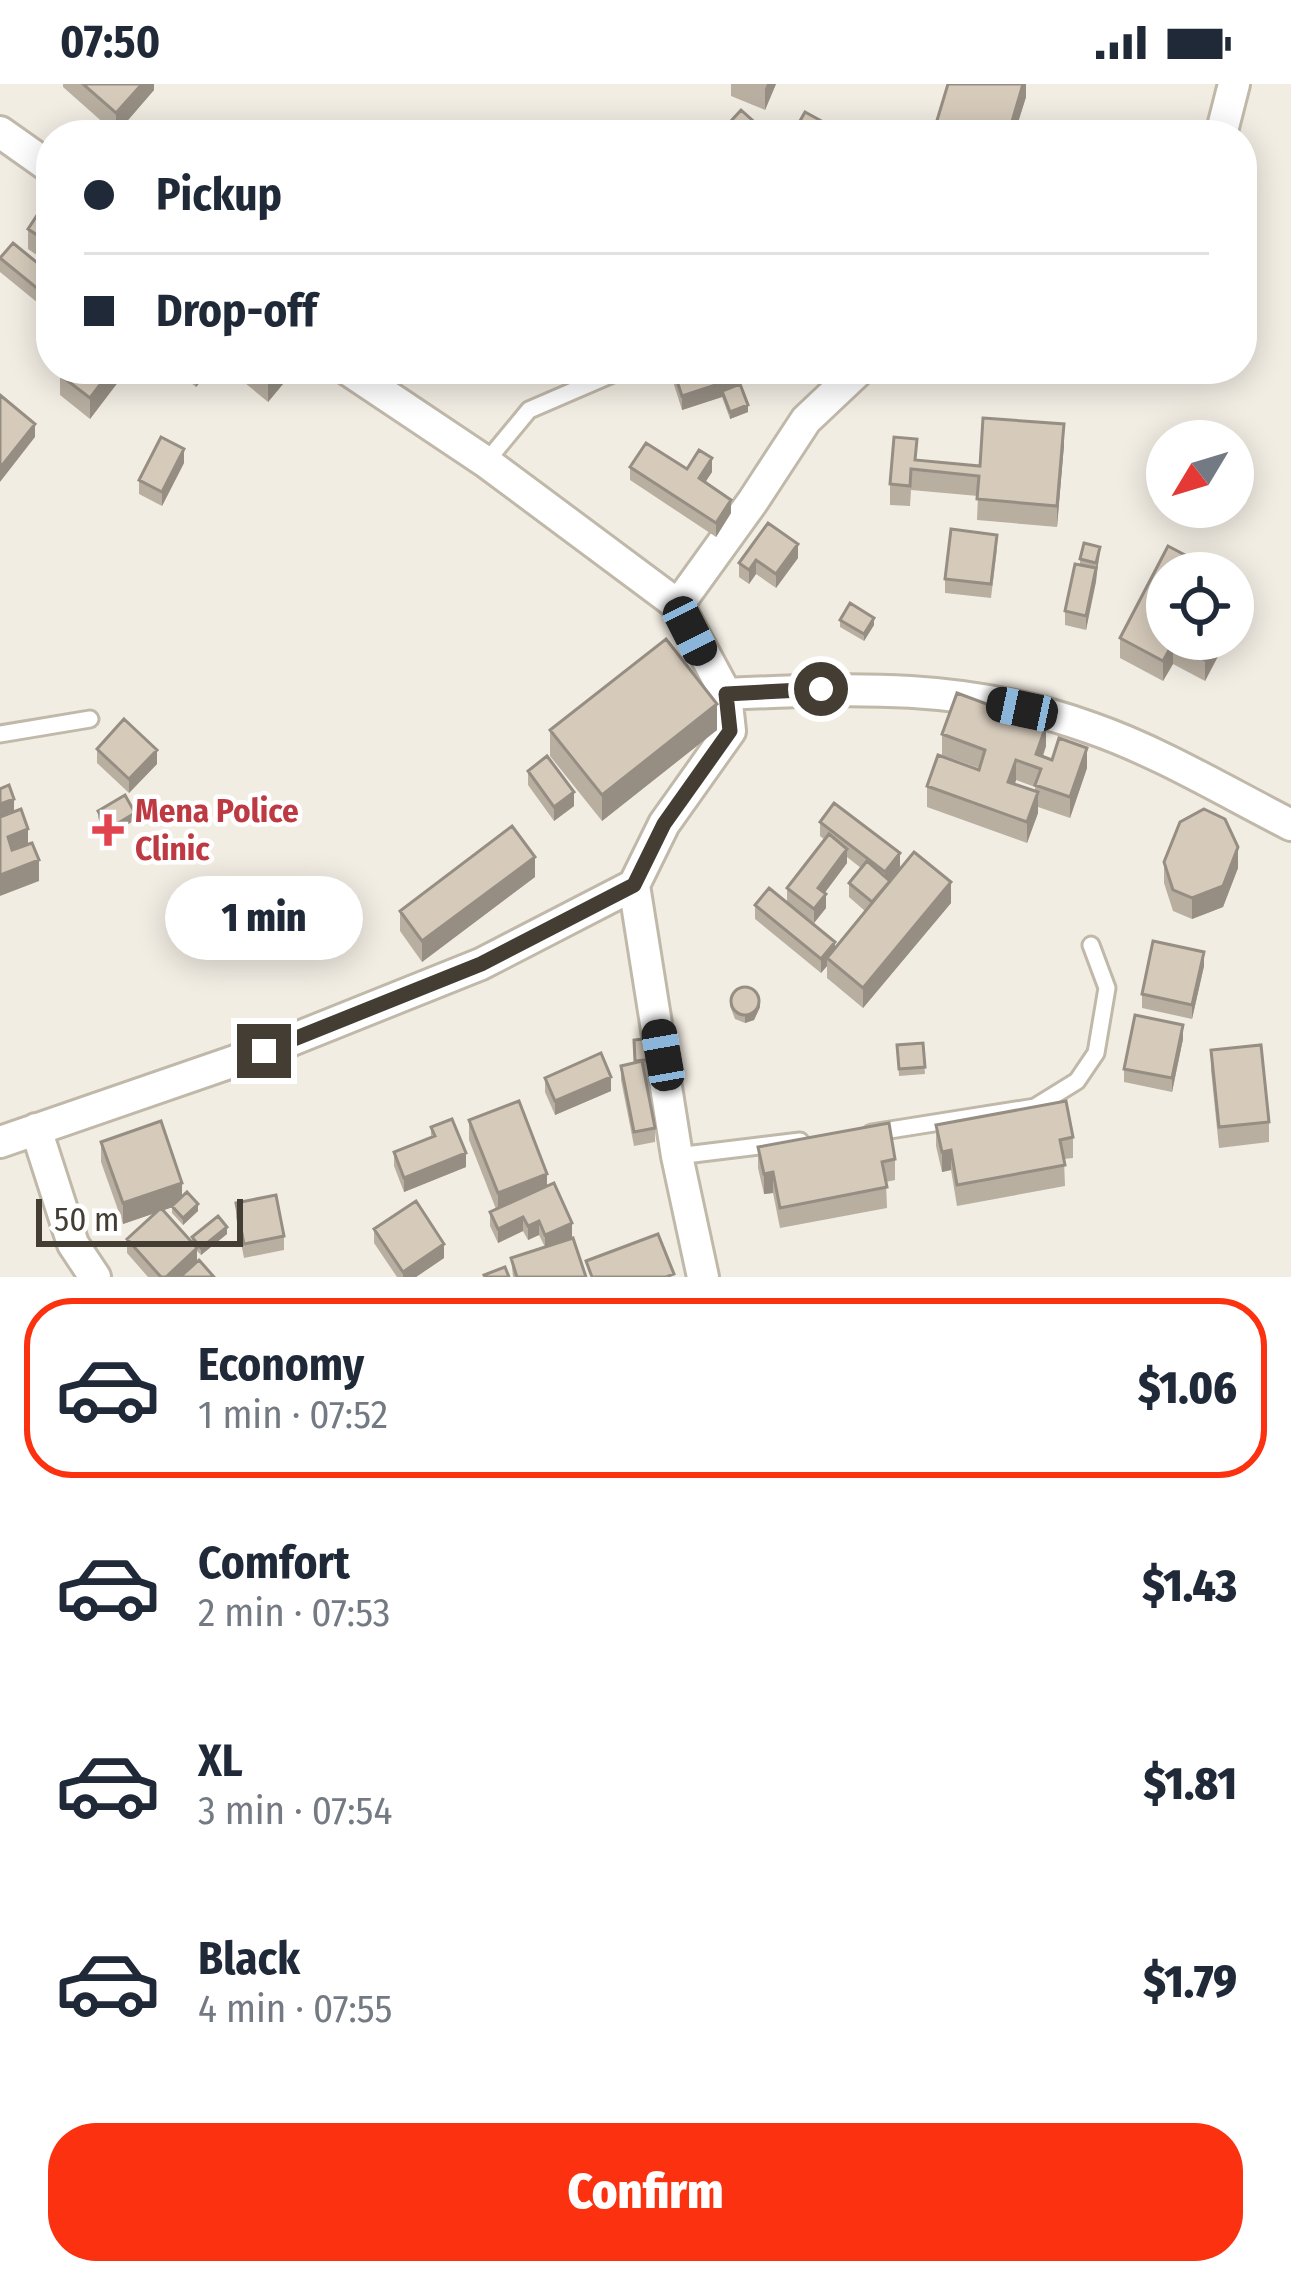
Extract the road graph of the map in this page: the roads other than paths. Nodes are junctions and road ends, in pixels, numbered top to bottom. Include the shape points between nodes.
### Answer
1 (1234, 84) edge
2 (1225, 120) edge
3 (0, 132) edge
4 (36, 157) edge
5 (369, 384) edge
6 (590, 384) edge
7 (844, 384) edge
8 (486, 462) junction
9 (678, 605) junction
10 (726, 694) junction
11 (90, 719) dead end
12 (0, 734) edge
13 (1291, 825) edge
14 (634, 885) junction
15 (1091, 946) dead end
16 (36, 1129) junction
17 (854, 1135) edge
18 (811, 1140) edge
19 (0, 1142) edge
20 (677, 1156) junction
21 (95, 1277) edge
22 (703, 1277) edge

1 - 2 street
3 - 4 street
5 - 8 street
6 - 8 lane via 530,410
7 - 9 street via 806,420
8 - 9 street
9 - 10 street
10 - 13 street via 868,687 1022,709 1091,728
10 - 14 street via 730,731 664,824
11 - 12 lane
14 - 16 street via 481,964 264,1051
14 - 20 street
15 - 17 lane via 1107,988 1096,1053 1076,1082 1035,1107
16 - 19 street
16 - 21 street via 73,1244
18 - 20 lane
20 - 22 street

